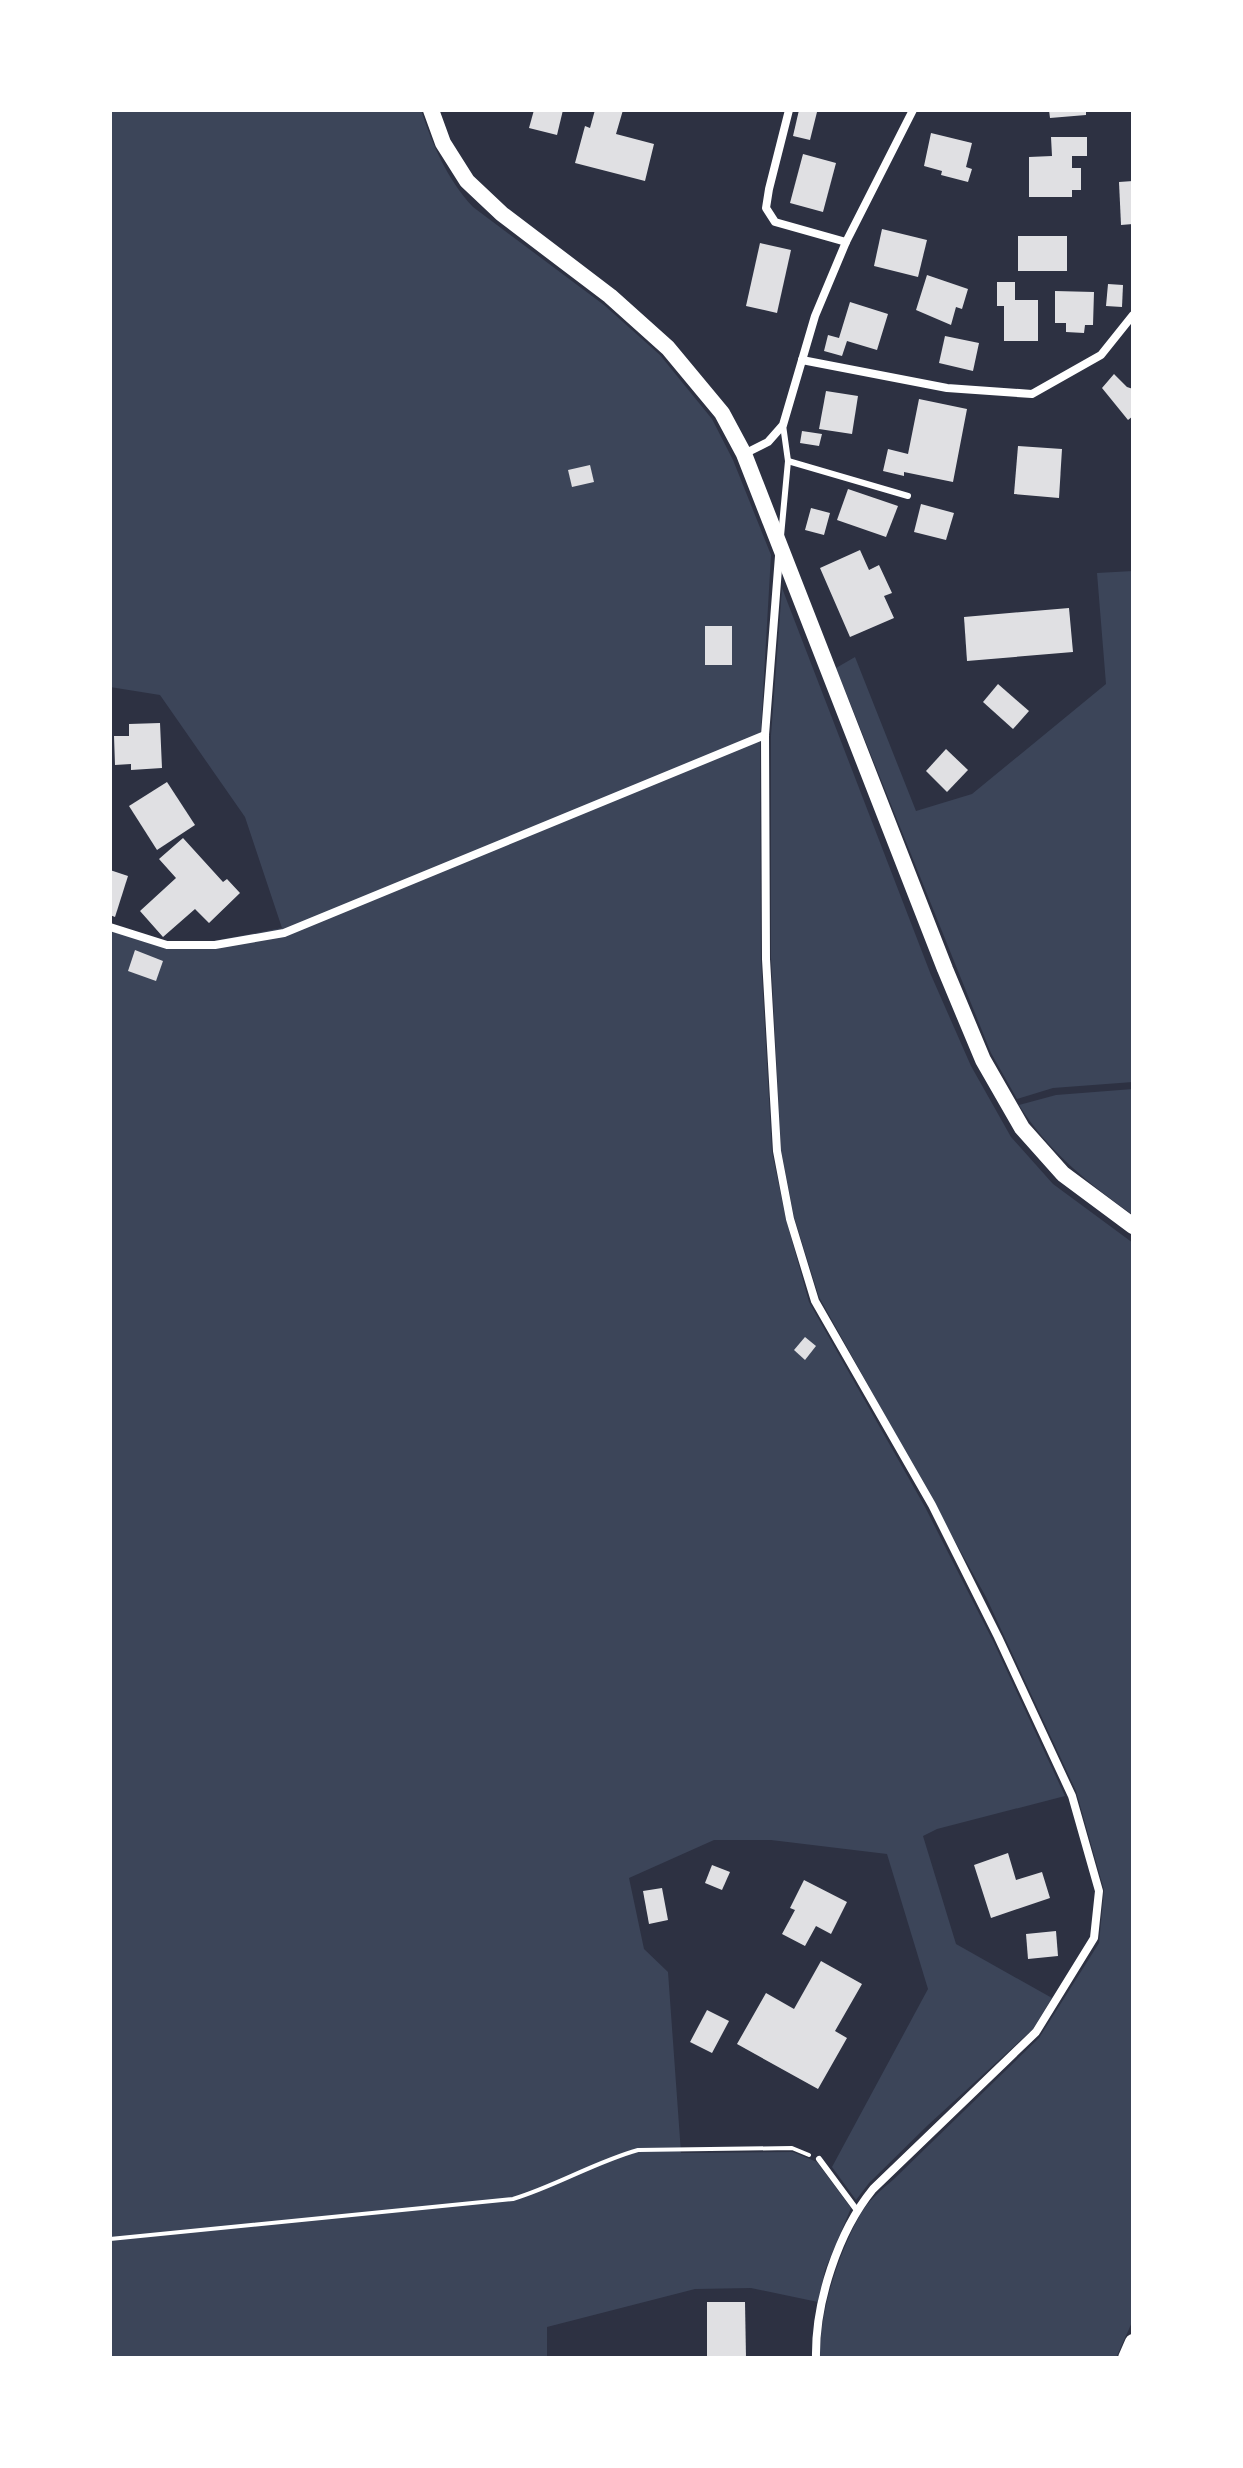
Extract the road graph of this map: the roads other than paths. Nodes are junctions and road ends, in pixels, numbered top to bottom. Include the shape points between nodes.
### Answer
1 (431, 110) edge
2 (789, 110) edge
3 (913, 110) edge
4 (846, 242) junction
5 (1133, 315) edge
6 (802, 360) junction
7 (783, 425) junction
8 (744, 454) junction
9 (788, 461) junction
10 (908, 496) dead end
11 (780, 548) junction
12 (765, 735) junction
13 (110, 927) edge
14 (1133, 1226) edge
15 (819, 2159) road end
16 (856, 2209) junction
17 (1133, 2342) edge
18 (816, 2358) edge
19 (1126, 2358) edge

1 - 8 main road via 443,143 467,181 668,348 722,413
2 - 4 street via 766,208 775,222
3 - 4 street
4 - 6 street
5 - 6 street via 1101,355 1032,394 947,388
6 - 7 street
7 - 8 street via 768,442
7 - 9 lane
8 - 11 main road
9 - 10 lane
9 - 11 lane
11 - 12 street
11 - 14 main road via 983,1060 1022,1128 1063,1174
12 - 13 street via 284,933 215,945 167,945
12 - 16 street via 766,959 777,1151 790,1219 815,1301 932,1505 1072,1796 1099,1891 1094,1938 1036,2032
15 - 16 lane
16 - 18 street via 830,2272 815,2333
17 - 19 main road

